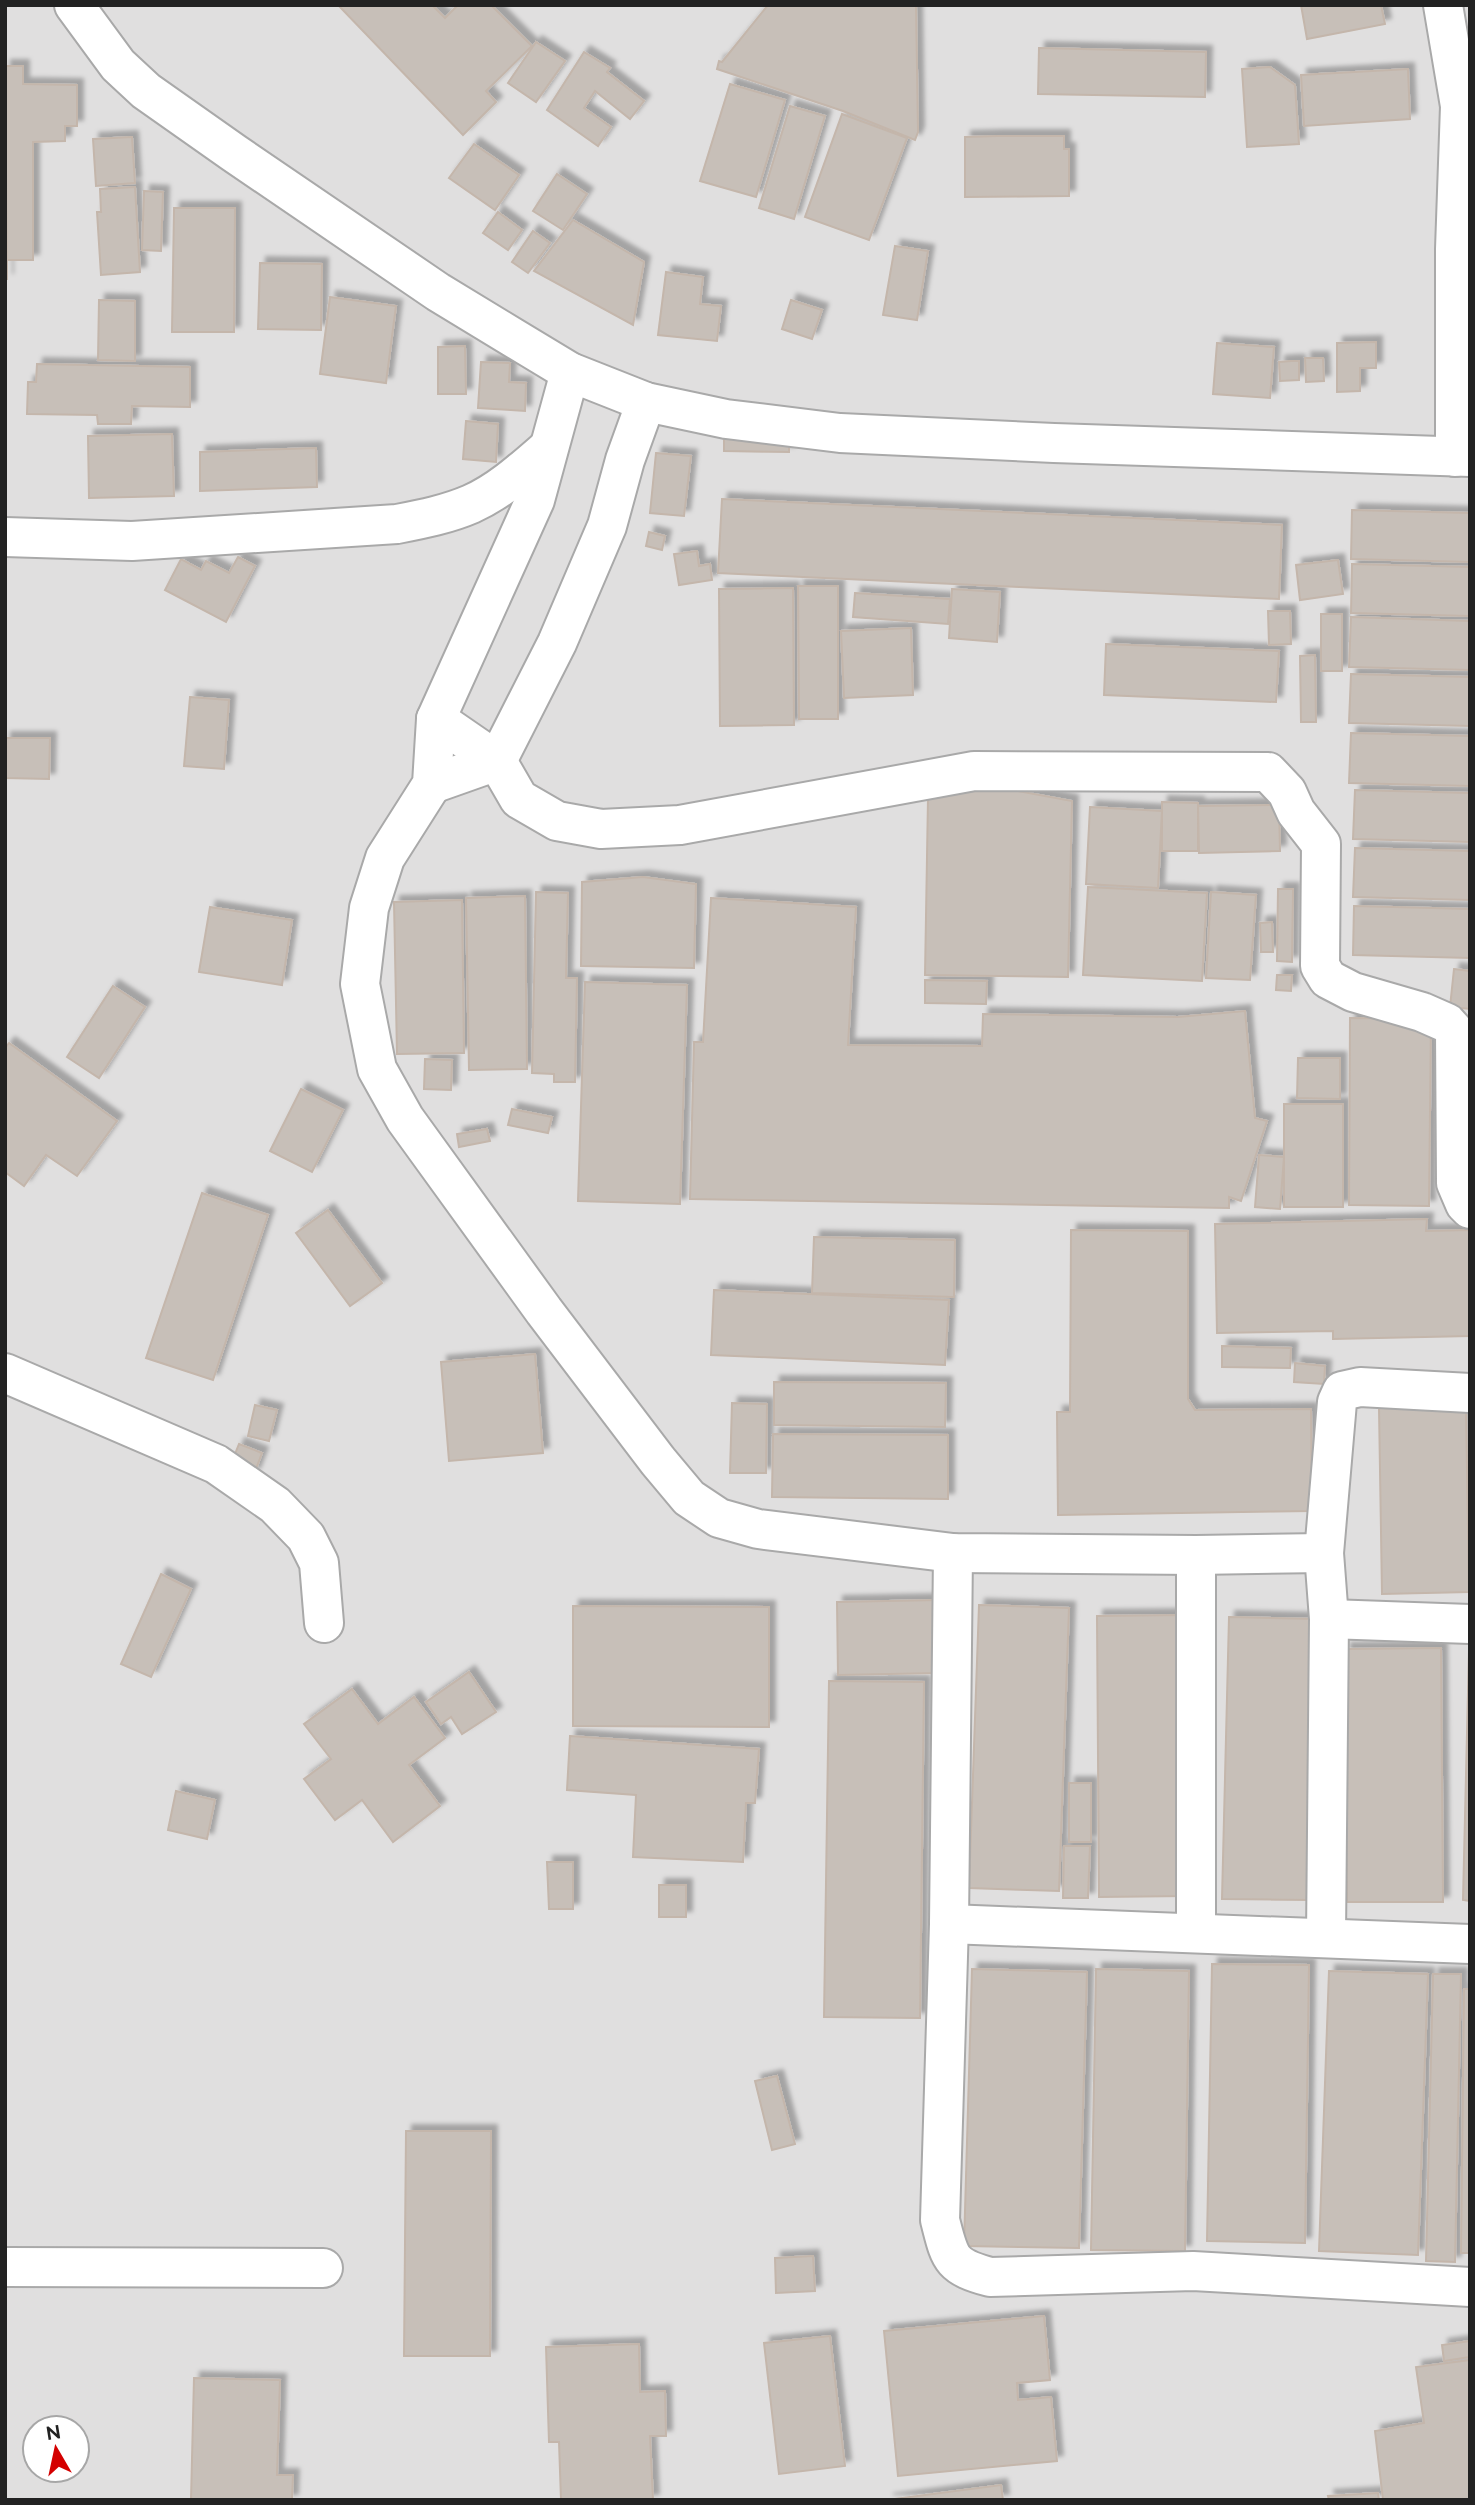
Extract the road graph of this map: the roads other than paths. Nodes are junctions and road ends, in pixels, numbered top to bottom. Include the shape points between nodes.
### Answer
1 (74, 5) edge
2 (1443, 5) edge
3 (570, 372) junction
4 (646, 401) junction
5 (548, 449) junction
6 (1462, 457) edge
7 (5, 537) edge
8 (436, 719) junction
9 (497, 761) junction
10 (432, 784) junction
11 (1470, 1209) edge
12 (5, 1373) edge
13 (1470, 1393) edge
14 (953, 1553) junction
15 (1324, 1553) junction
16 (1196, 1555) junction
17 (1329, 1619) junction
18 (324, 1623) dead end
19 (1470, 1624) edge
20 (948, 1924) junction
21 (1196, 1933) junction
22 (1326, 1937) junction
23 (1470, 1944) edge
24 (5, 2267) edge
25 (323, 2268) dead end
26 (1470, 2287) edge

1 - 3 street via 118,65 146,91 438,292
2 - 6 street via 1460,106 1455,249
3 - 4 street
3 - 5 street
4 - 6 street via 726,419 840,433
4 - 9 street via 607,526
5 - 7 street via 473,503 397,524 132,541
5 - 8 street via 535,500
8 - 9 street
8 - 10 street
9 - 10 street
9 - 11 street via 519,799 556,821 601,829 680,825 974,771 1268,772 1321,844 1320,966 1328,979 1353,992 1422,1012 1447,1023 1455,1032 1456,1183
10 - 14 street via 385,858 369,908 360,984 377,1069 405,1119 552,1322 689,1498 719,1518 758,1529
12 - 18 street via 216,1464 275,1504 306,1537 319,1563
13 - 15 street via 1360,1387 1342,1391 1337,1402
14 - 16 street
14 - 20 street
15 - 16 street
15 - 17 street
16 - 21 street
17 - 19 street
17 - 22 street
20 - 21 street
20 - 26 street via 940,2220 949,2256 966,2271 990,2277 1193,2271
21 - 22 street
22 - 23 street
24 - 25 street

